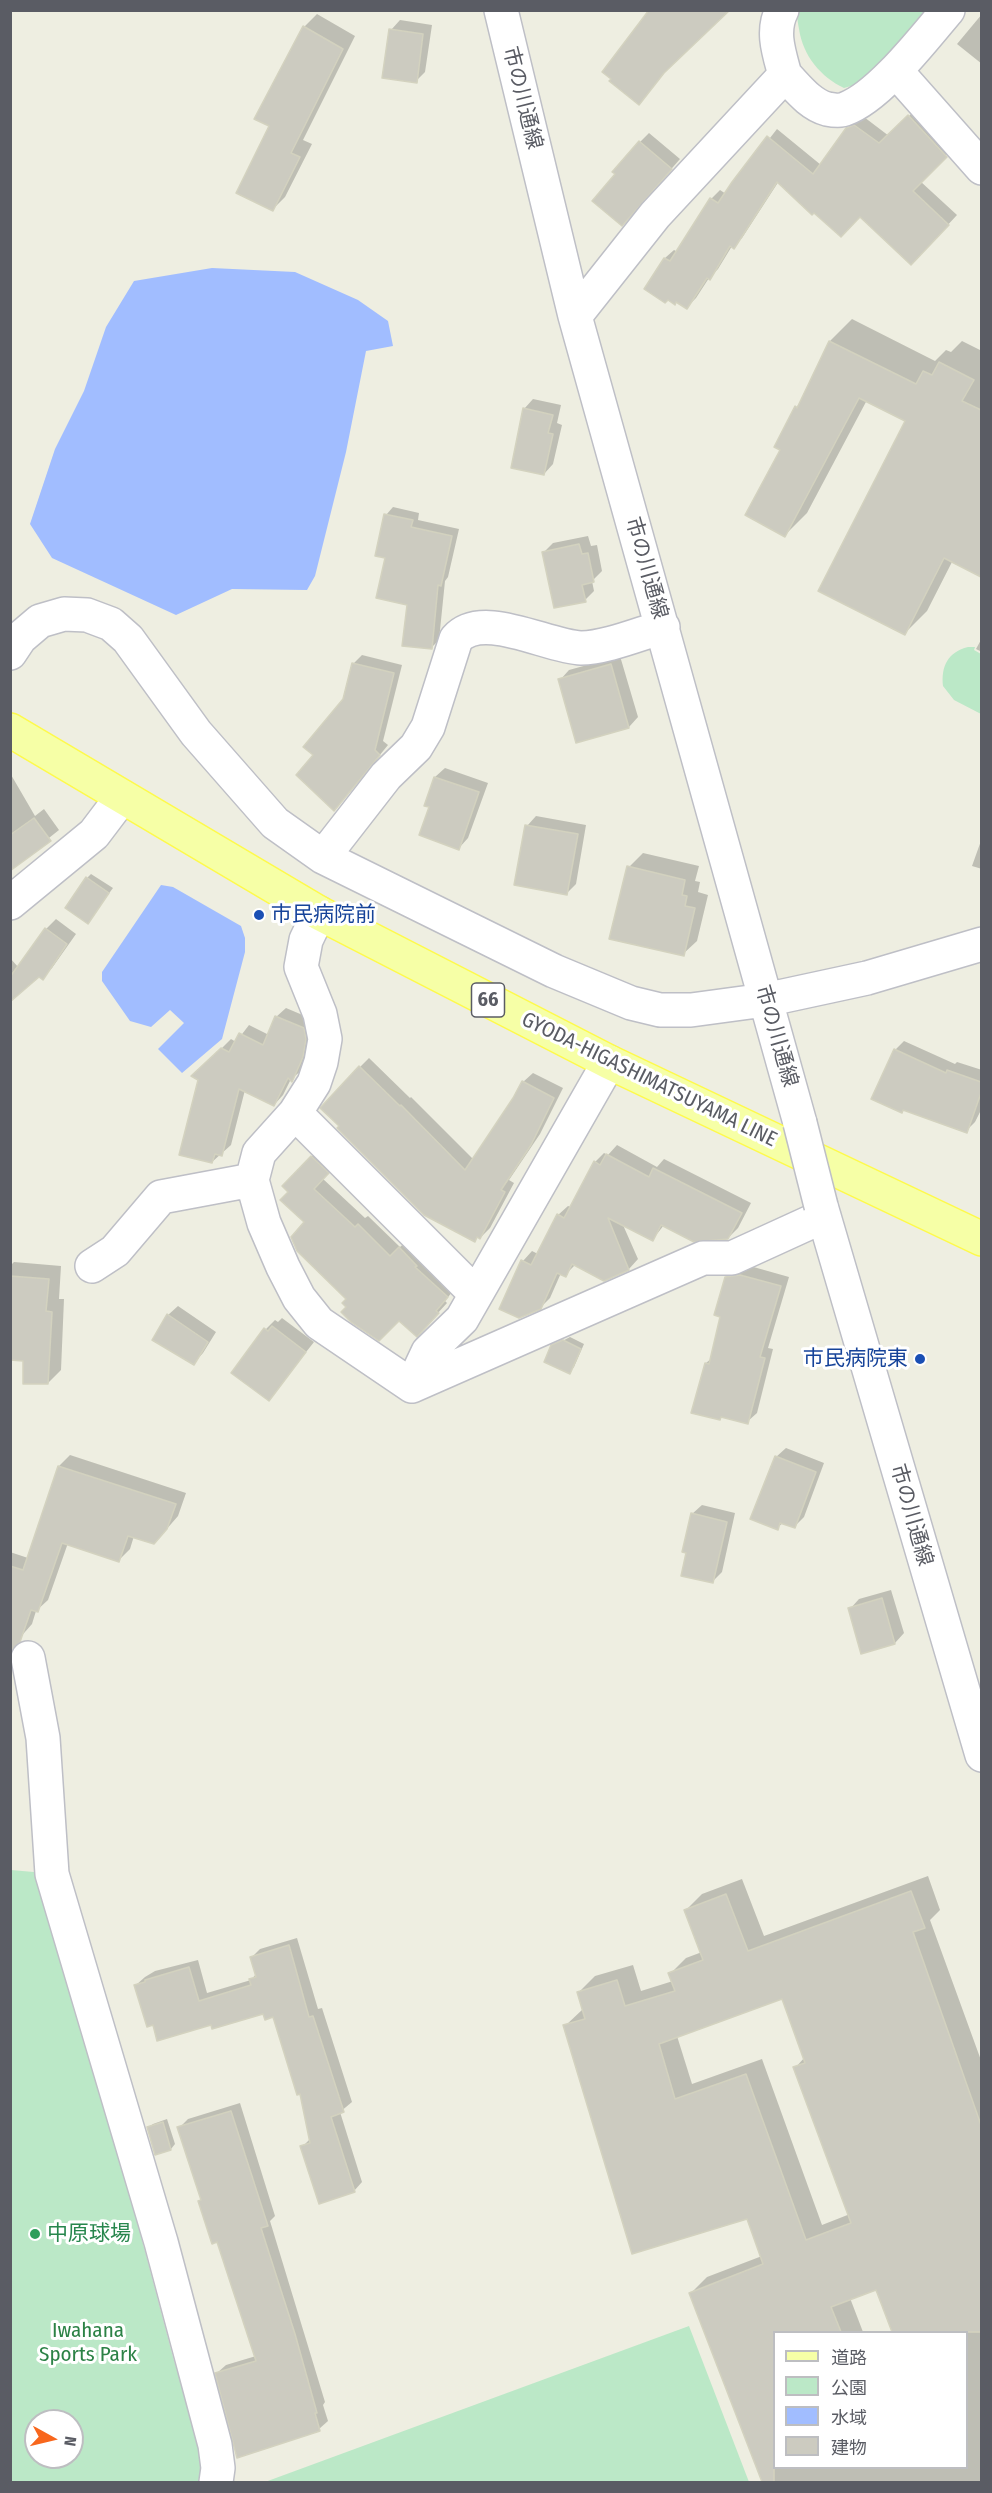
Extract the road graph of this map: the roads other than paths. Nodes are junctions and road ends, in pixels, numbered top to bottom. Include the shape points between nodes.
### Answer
1 (501, 10) edge
2 (782, 10) edge
3 (948, 10) edge
4 (896, 71) junction
5 (785, 75) junction
6 (981, 168) edge
7 (575, 316) junction
8 (663, 627) junction
9 (10, 653) edge
10 (10, 730) edge
11 (122, 797) junction
12 (323, 857) junction
13 (10, 903) edge
14 (319, 913) junction
15 (981, 944) edge
16 (765, 1000) junction
17 (609, 1062) junction
18 (295, 1113) junction
19 (252, 1180) junction
20 (822, 1211) junction
21 (981, 1239) edge
22 (92, 1266) dead end
23 (476, 1294) junction
24 (412, 1386) junction
25 (28, 1658) dead end
26 (981, 1755) edge
27 (216, 2482) edge

1 - 7 street, 市の川通線
2 - 5 street via 776,40
3 - 4 street
4 - 5 street via 844,110 827,109 811,102
4 - 6 street
5 - 7 street via 655,215
7 - 8 street, 市の川通線
8 - 12 street via 582,648 499,629 464,630 456,639 428,727 416,747 386,776
8 - 16 street, 市の川通線
9 - 12 street via 40,621 64,614 87,615 111,624 128,639 196,733 275,823
10 - 11 main road, GYODA-HIGASHIMATSUYAMA LINE / 66
11 - 13 street via 94,834
11 - 14 main road, GYODA-HIGASHIMATSUYAMA LINE / 66
12 - 16 street via 554,971 631,1003 660,1010 691,1010
14 - 17 main road, GYODA-HIGASHIMATSUYAMA LINE / 66
14 - 18 street via 306,940 301,968 320,1014 325,1039 314,1083
15 - 16 street via 867,978
16 - 20 street, 市の川通線, bridge
17 - 21 main road, GYODA-HIGASHIMATSUYAMA LINE / 66
17 - 23 street
18 - 19 street via 259,1153
18 - 23 street
19 - 22 street via 161,1197 115,1251
19 - 24 street via 264,1223 283,1267 319,1323
20 - 24 street via 732,1257 703,1258
20 - 26 street, 市の川通線
23 - 24 street via 462,1319 428,1352
25 - 27 street via 43,1738 52,1874 164,2252 215,2445

